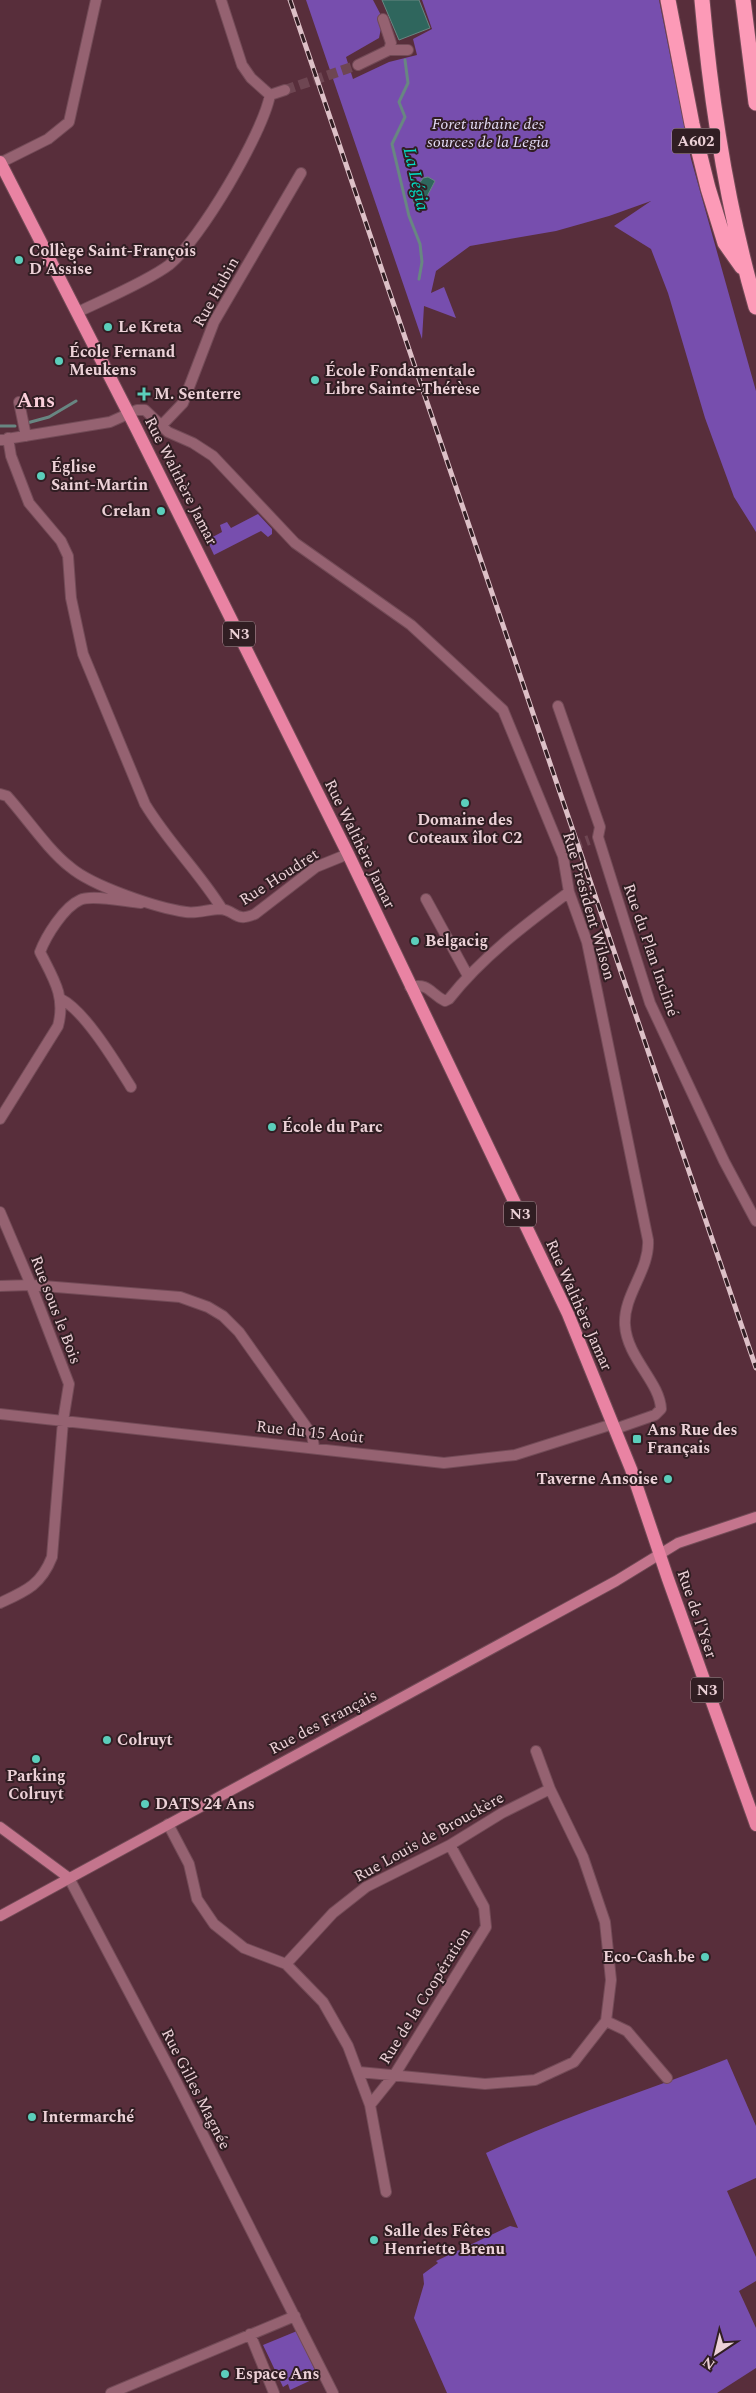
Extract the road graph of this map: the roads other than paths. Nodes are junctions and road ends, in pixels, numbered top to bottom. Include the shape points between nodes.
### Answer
1 (96, 0) edge
2 (221, 0) edge
3 (668, 0) edge
4 (702, 0) edge
5 (743, 0) edge
6 (384, 19) dead end
7 (389, 50) junction
8 (408, 50) dead end
9 (358, 65) tunnel mouth
10 (284, 90) tunnel mouth
11 (270, 95) junction
12 (756, 103) edge
13 (0, 162) edge
14 (301, 173) dead end
15 (747, 275) junction
16 (756, 307) edge
17 (78, 312) junction
18 (19, 402) dead end
19 (129, 414) junction
20 (161, 426) junction
21 (26, 436) junction
22 (4, 439) edge
23 (558, 706) dead end
24 (0, 794) edge
25 (572, 846) tunnel mouth
26 (560, 850) junction
27 (348, 854) junction
28 (569, 892) junction
29 (426, 899) dead end
30 (148, 904) junction
31 (222, 909) junction
32 (468, 976) junction
33 (410, 987) junction
34 (61, 999) junction
35 (131, 1087) dead end
36 (0, 1119) edge
37 (0, 1212) edge
38 (756, 1221) edge
39 (31, 1285) junction
40 (0, 1286) edge
41 (0, 1414) edge
42 (63, 1421) junction
43 (614, 1427) junction
44 (314, 1447) junction
45 (756, 1517) edge
46 (660, 1554) junction
47 (0, 1603) edge
48 (536, 1751) dead end
49 (550, 1789) junction
50 (168, 1824) junction
51 (756, 1825) edge
52 (0, 1827) edge
53 (450, 1846) junction
54 (69, 1878) junction
55 (0, 1916) edge
56 (286, 1964) junction
57 (606, 2021) junction
58 (359, 2072) junction
59 (395, 2074) junction
60 (667, 2078) dead end
61 (370, 2105) junction
62 (386, 2192) dead end
63 (295, 2316) junction
64 (250, 2334) junction
65 (111, 2393) edge
66 (274, 2393) edge
67 (333, 2393) edge

1 - 13 street via 69,122 48,139
2 - 11 street via 242,65 250,78
3 - 15 highway, A602 via 708,188 726,243
4 - 15 highway via 715,119
5 - 12 highway
6 - 7 street via 391,43
7 - 8 street
7 - 9 street
10 - 11 street
11 - 17 street via 264,117 215,207 180,253 160,270
13 - 17 main road, Rue Walthère Jamar / N3
14 - 20 street, Rue Hubin via 214,322 183,403
15 - 16 highway
17 - 19 main road, Rue Walthère Jamar / N3
18 - 21 street
19 - 20 street, Rue Président Wilson via 145,410
19 - 21 street via 110,422
19 - 27 main road, Rue Walthère Jamar / N3
20 - 26 street, Rue Président Wilson via 213,456 295,543 418,631 503,710
21 - 22 street
22 - 31 street via 29,503 61,541 68,556 71,598 84,654 145,804 158,826 208,886
23 - 38 street, Rue du Plan Incliné via 600,827 593,839 650,1003 724,1161
24 - 30 street, Rue Houdret via 7,796 68,866 84,878
25 - 26 street
26 - 28 street, Rue Président Wilson
27 - 31 street, Rue Houdret via 316,867 255,914 239,918
27 - 33 main road, Rue Walthère Jamar / N3
28 - 32 street
28 - 43 street, Rue Président Wilson via 589,947 648,1240 647,1255 625,1316 626,1335 633,1355 660,1400 661,1409 655,1415
29 - 32 street
30 - 31 street, Rue Houdret via 188,913
30 - 34 street via 80,900 63,915 46,937 40,952
32 - 33 street via 445,1001 428,987
33 - 43 main road, Rue Walthère Jamar / N3 via 568,1314
34 - 35 street via 85,1020
34 - 36 street via 58,1026
37 - 39 street, Rue sous le Bois
39 - 40 street
39 - 42 street, Rue sous le Bois via 69,1384
39 - 44 street via 180,1297 208,1307 239,1332 312,1435
41 - 42 street, Rue du 15 Août
42 - 44 street, Rue du 15 Août
42 - 47 street, Rue sous le Bois via 52,1557 45,1574 30,1589
43 - 44 street, Rue du 15 Août via 515,1455 444,1463
43 - 46 main road, Rue Walthère Jamar / N3
45 - 46 main road, Rue des Français via 678,1543
46 - 50 main road, Rue des Français via 616,1581
46 - 51 main road, Rue de l'Yser / N3
48 - 49 street
49 - 53 street, Rue Louis de Brouckère via 502,1813
49 - 57 street via 583,1857 605,1922 611,1980
50 - 54 main road, Rue des Français
50 - 56 street via 189,1864 197,1899 214,1924 244,1948
52 - 54 main road
53 - 56 street, Rue Louis de Brouckère via 366,1888 333,1913
53 - 59 street, Rue de la Coopération via 484,1907 486,1926
54 - 55 main road, Rue des Français
54 - 63 street, Rue Gilles Magnée
56 - 58 street via 323,2002
57 - 59 street via 574,2062 535,2080 485,2084
57 - 60 street via 627,2031
58 - 59 street
58 - 61 street
59 - 61 street, Rue de la Coopération
61 - 62 street
63 - 64 street
63 - 67 street, Rue Gilles Magnée
64 - 65 street
64 - 66 street

